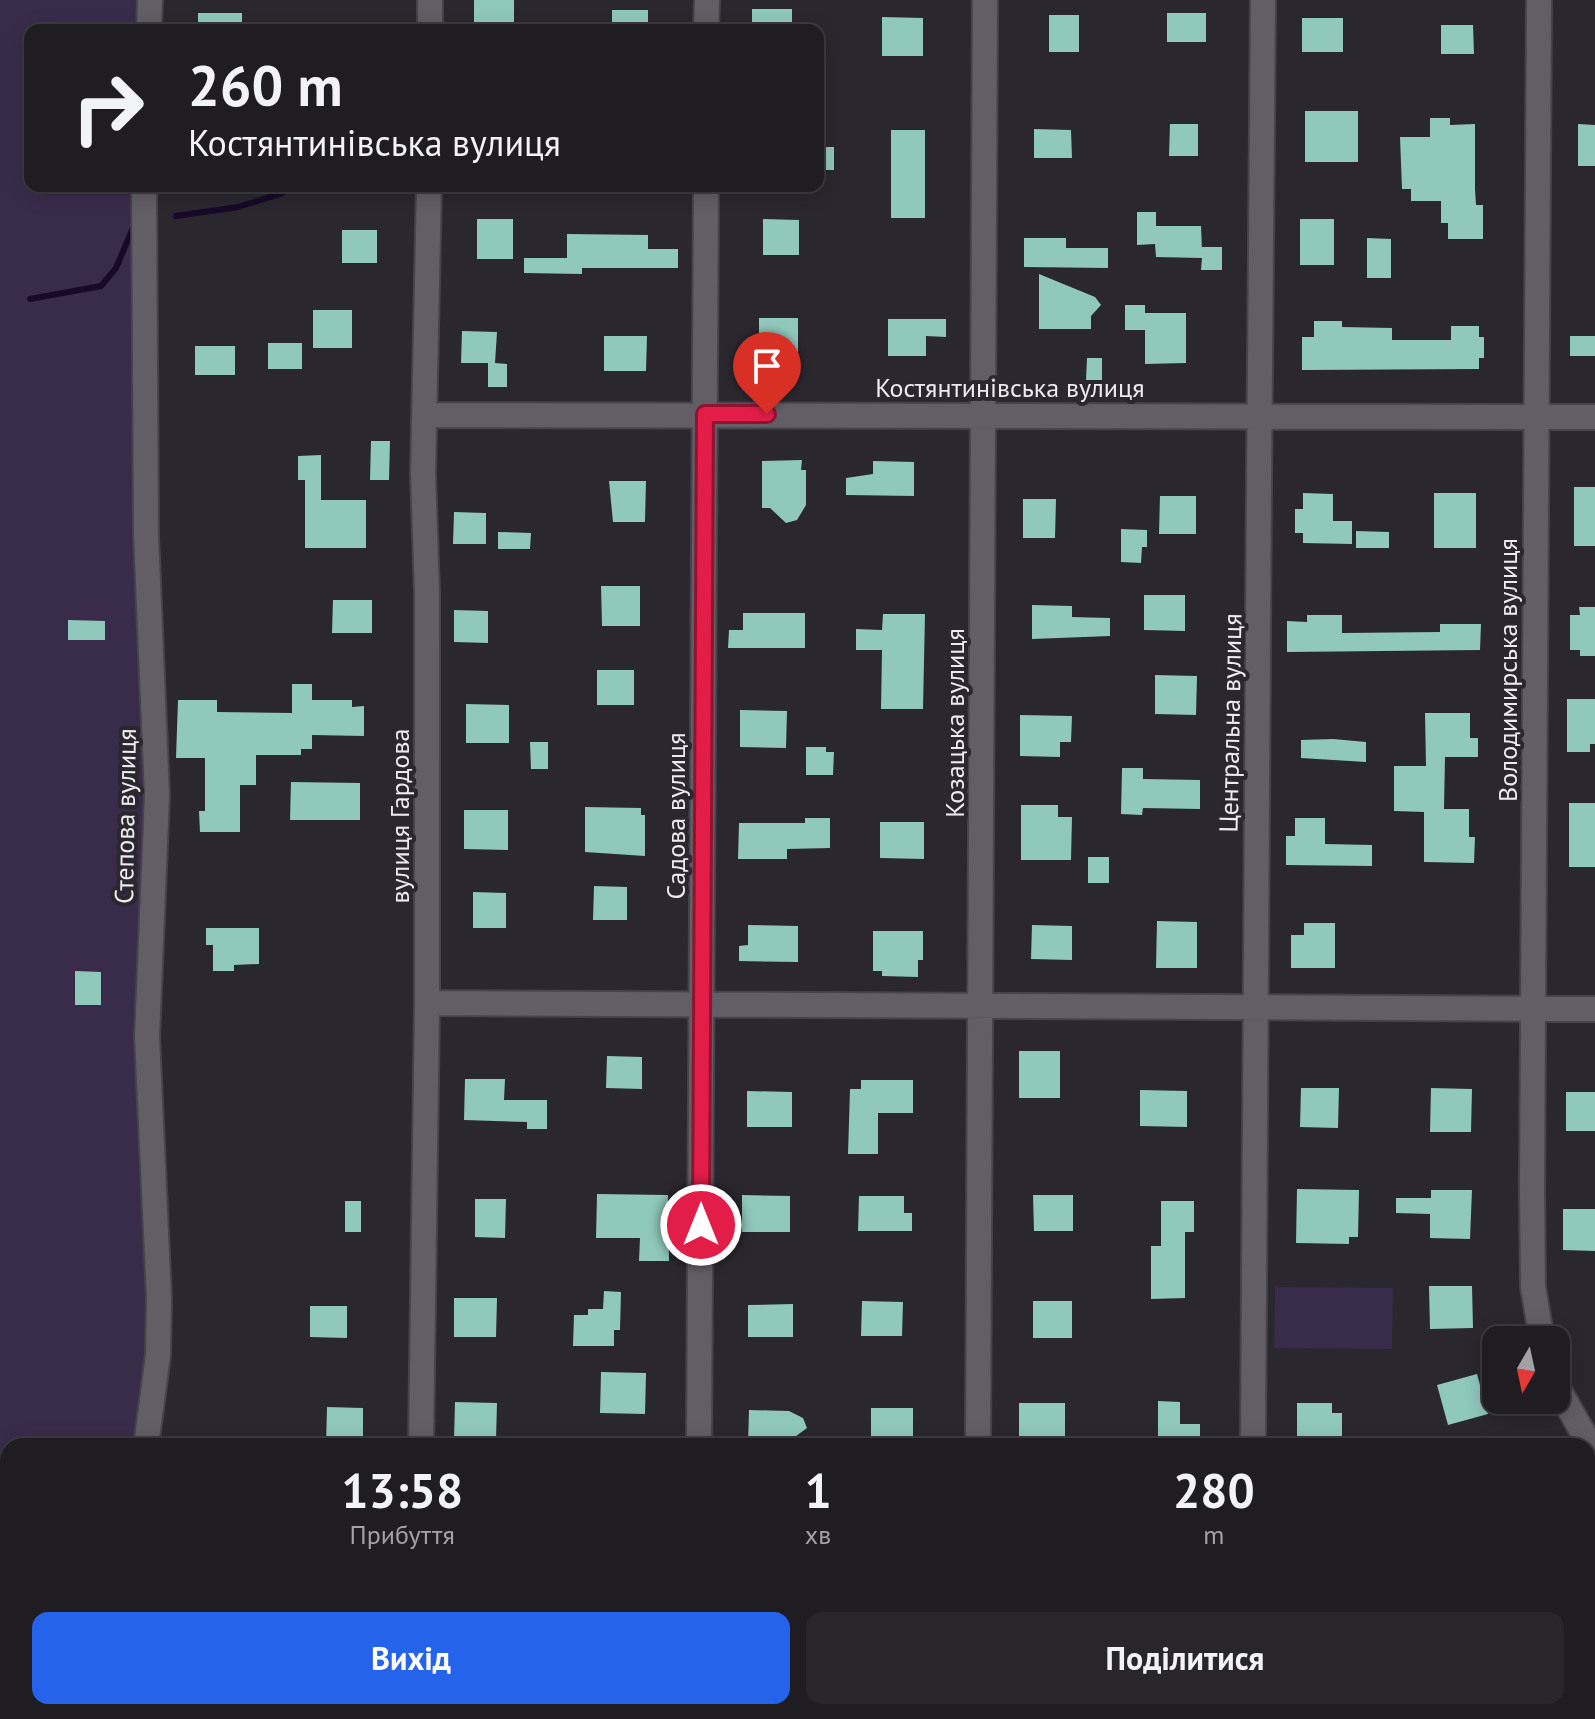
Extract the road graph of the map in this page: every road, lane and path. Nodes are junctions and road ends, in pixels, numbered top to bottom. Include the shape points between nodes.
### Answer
1 (150, 0) edge
2 (430, 0) edge
3 (707, 0) edge
4 (985, 0) edge
5 (1263, 0) edge
6 (1539, 0) edge
7 (149, 24) edge
8 (430, 24) edge
9 (706, 24) edge
10 (144, 192) edge
11 (429, 192) edge
12 (706, 192) edge
13 (705, 414) junction
14 (425, 415) junction
15 (985, 415) junction
16 (1261, 417) junction
17 (1536, 417) junction
18 (1595, 417) edge
19 (427, 1003) junction
20 (702, 1004) junction
21 (980, 1006) junction
22 (1253, 1007) junction
23 (1533, 1009) junction
24 (1595, 1009) edge
25 (1540, 1326) edge
26 (1570, 1410) edge
27 (147, 1438) edge
28 (421, 1438) edge
29 (699, 1438) edge
30 (978, 1438) edge
31 (1253, 1438) edge
32 (1586, 1438) edge

1 - 7 street
2 - 8 street
3 - 9 street
4 - 15 street, Козацька вулиця
5 - 16 street, Центральна вулиця
6 - 17 street, Володимирська вулиця
10 - 27 street, Степова вулиця via 146,535 157,781 147,1037 159,1298
11 - 14 street, вулиця Гардова
12 - 13 street, Садова вулиця
13 - 14 street, Костянтинівська вулиця
13 - 15 street, Костянтинівська вулиця
13 - 20 street, Садова вулиця
14 - 19 street, вулиця Гардова
15 - 16 street, Костянтинівська вулиця
15 - 21 street, Козацька вулиця
16 - 17 street, Костянтинівська вулиця
16 - 22 street, Центральна вулиця
17 - 18 street, Костянтинівська вулиця
17 - 23 street, Володимирська вулиця
19 - 20 street
19 - 28 street, вулиця Гардова
20 - 21 street
20 - 29 street, Садова вулиця
21 - 22 street
21 - 30 street, Козацька вулиця
22 - 23 street
22 - 31 street, Центральна вулиця
23 - 24 street
23 - 25 street, Володимирська вулиця via 1533,1287
26 - 32 street

